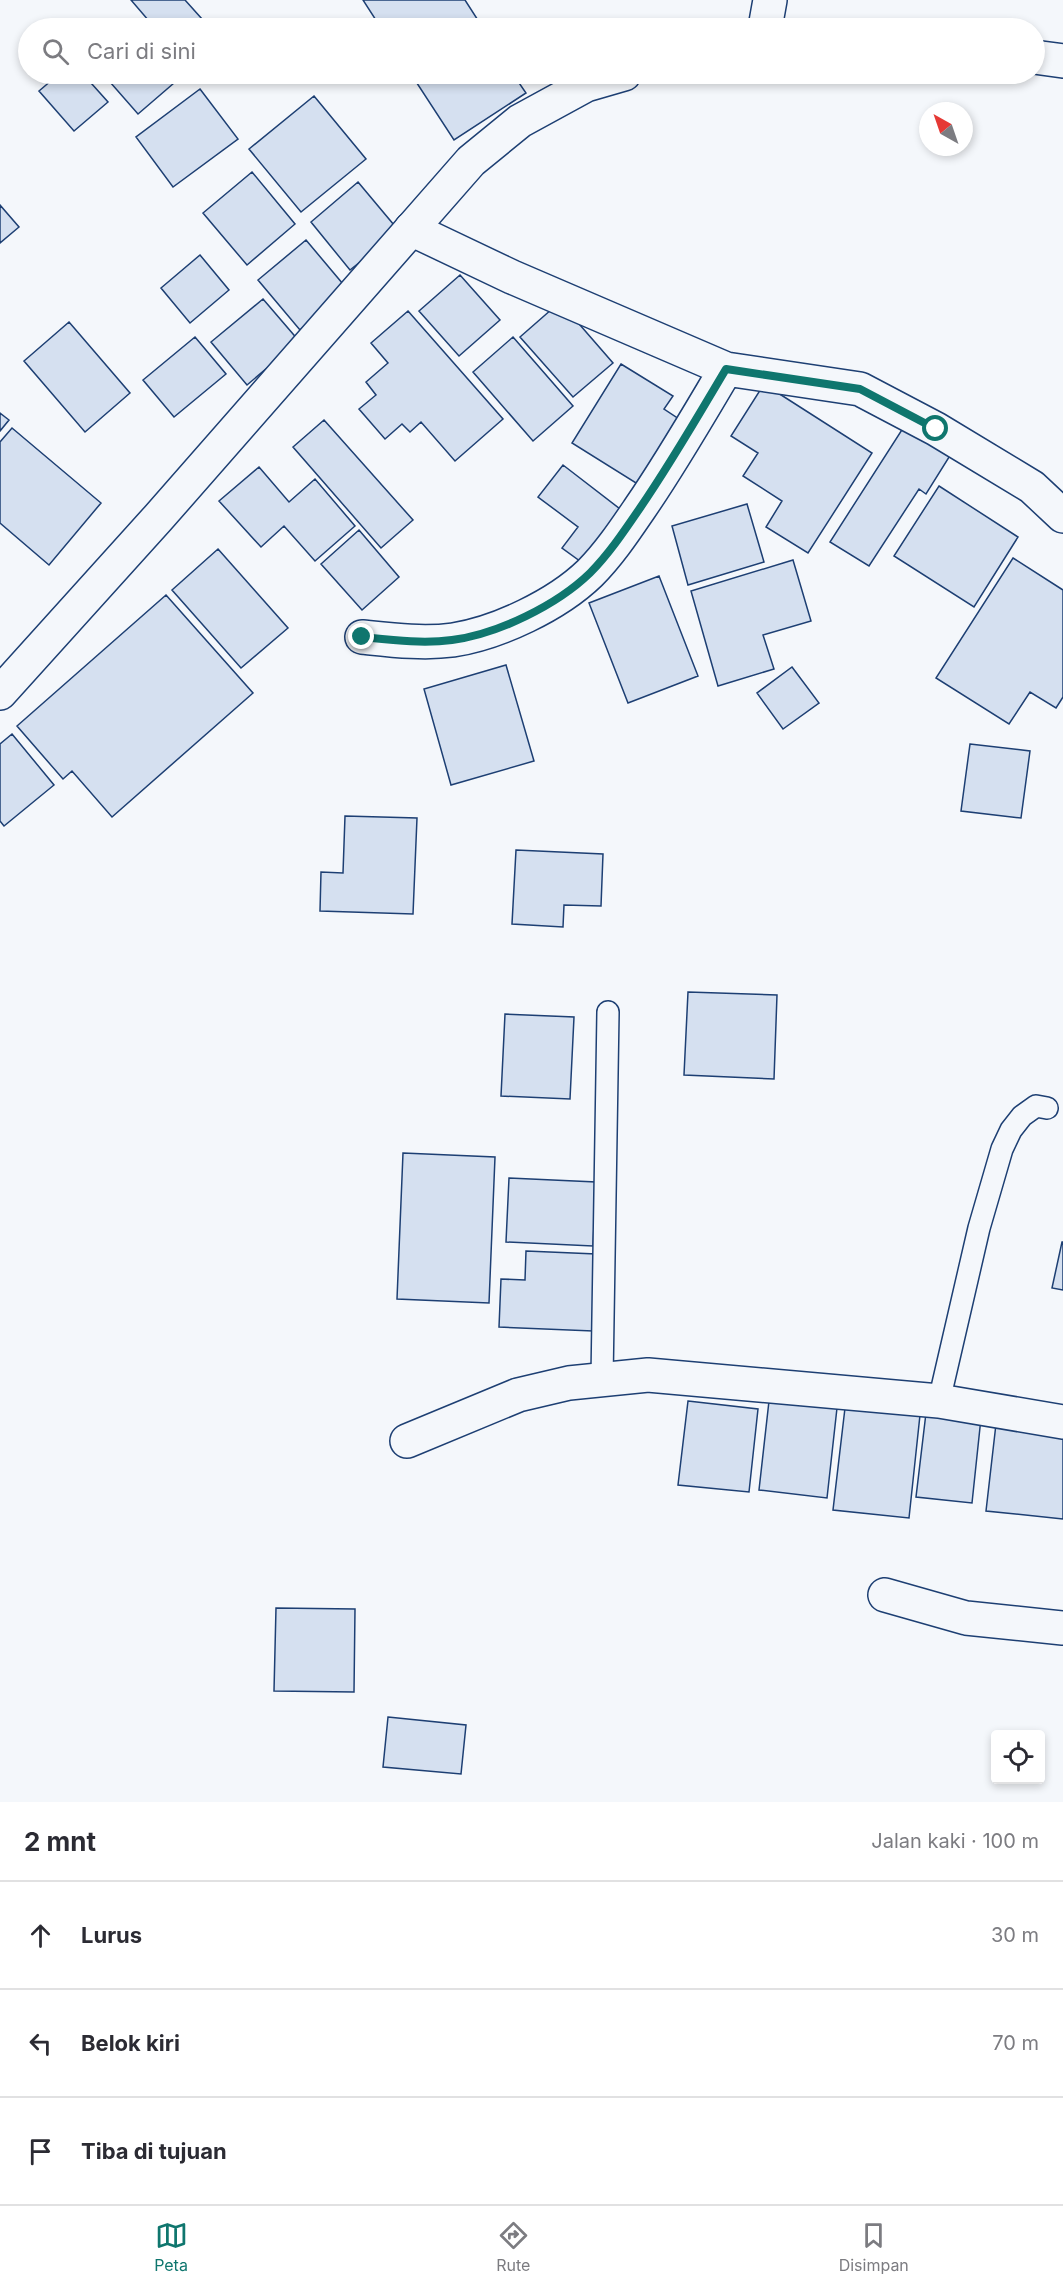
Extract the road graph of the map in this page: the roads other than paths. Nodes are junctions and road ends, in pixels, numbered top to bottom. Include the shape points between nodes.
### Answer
1 (770, 0) edge
2 (767, 18) edge
3 (1045, 58) edge
4 (1063, 61) edge
5 (589, 84) edge
6 (411, 229) junction
7 (726, 369) junction
8 (1063, 516) edge
9 (362, 637) dead end
10 (0, 693) edge
11 (608, 1012) dead end
12 (1047, 1108) dead end
13 (602, 1379) junction
14 (939, 1401) junction
15 (1063, 1422) edge
16 (407, 1441) dead end
17 (885, 1595) dead end
18 (1063, 1628) edge

1 - 2 street
3 - 4 street
5 - 6 street via 520,121 471,161
6 - 7 street
6 - 10 street
7 - 8 street via 860,389 1032,487
7 - 9 street via 619,538 590,573 556,599 503,626 453,640
11 - 13 lane
12 - 14 lane via 1036,1106 1022,1116 1002,1149 979,1228
13 - 14 street via 657,1376
13 - 16 street via 519,1395
14 - 15 street
17 - 18 street via 966,1618

